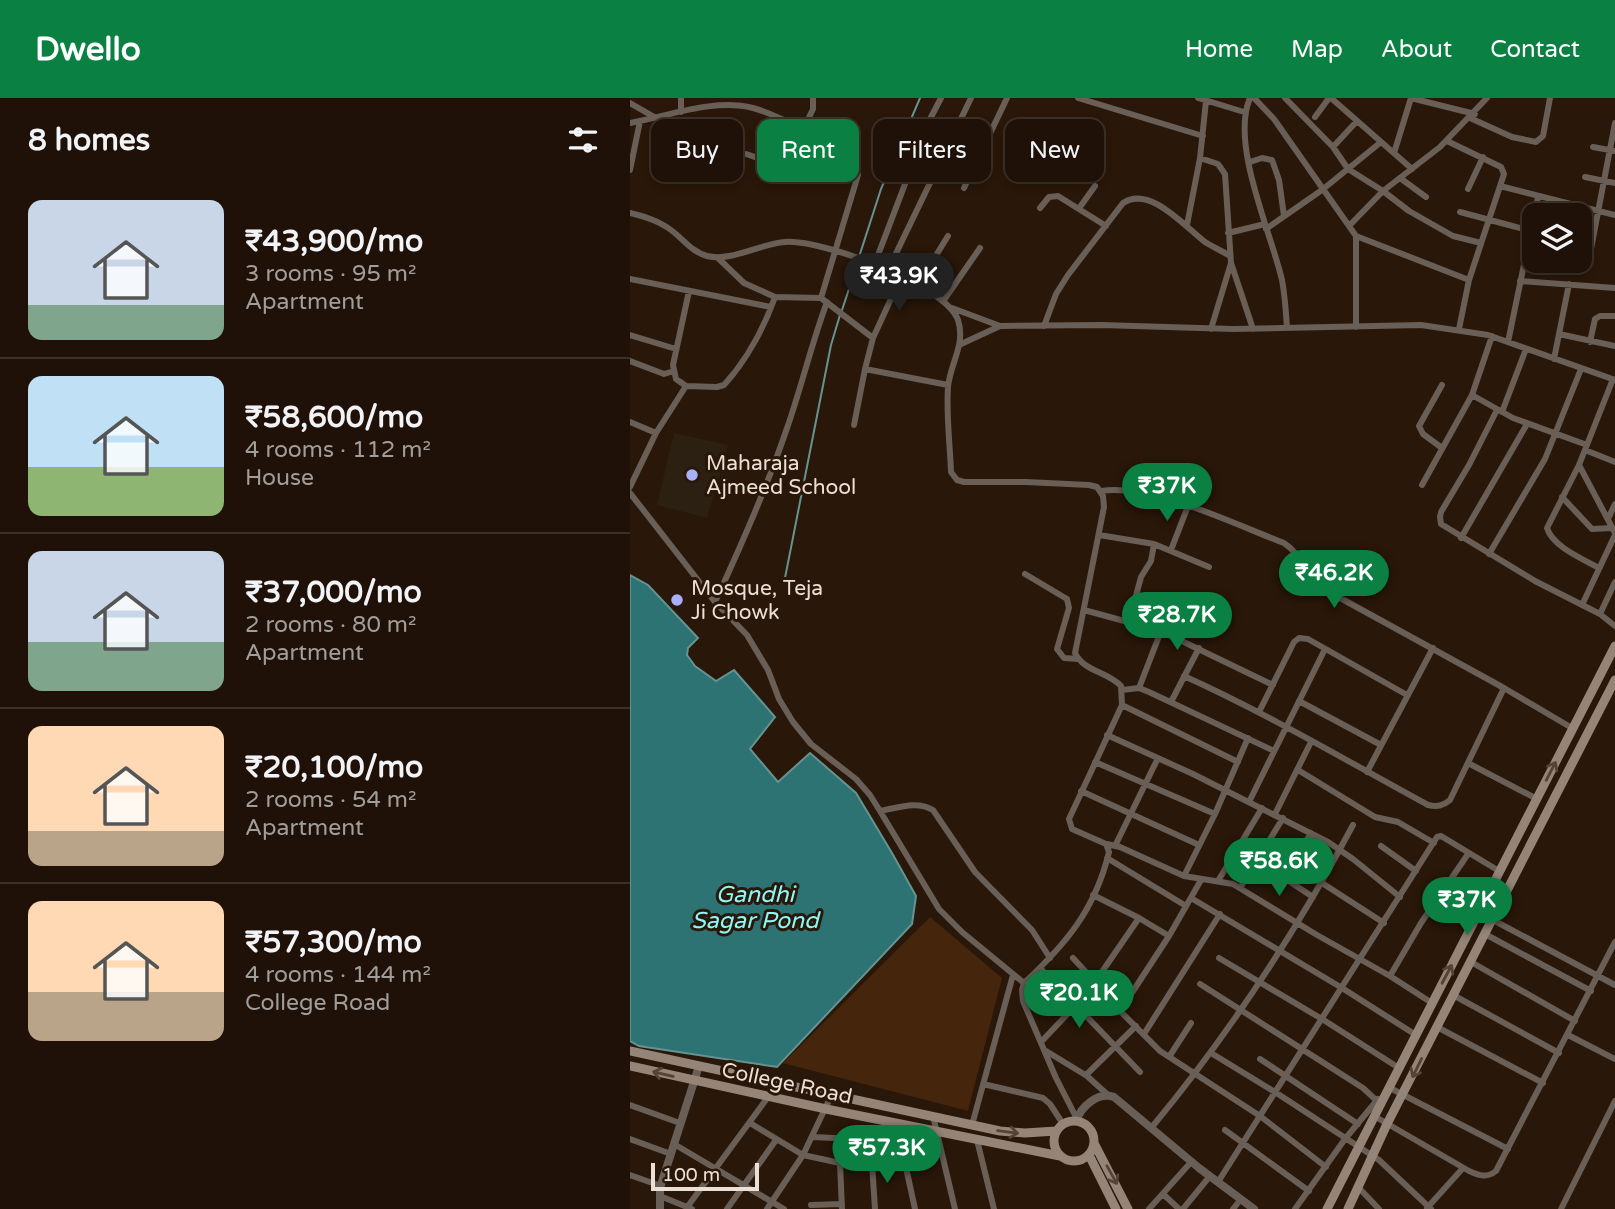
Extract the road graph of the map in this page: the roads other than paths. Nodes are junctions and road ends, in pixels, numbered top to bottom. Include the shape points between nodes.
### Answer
1 (681, 98) edge
2 (813, 98) edge
3 (941, 98) edge
4 (971, 98) edge
5 (1007, 98) edge
6 (1078, 98) edge
7 (1252, 98) edge
8 (1285, 98) edge
9 (1330, 98) edge
10 (1411, 98) edge
11 (1446, 98) edge
12 (1487, 98) edge
13 (1550, 98) edge
14 (1202, 99) edge
15 (630, 103) edge
16 (1442, 105) junction
17 (681, 112) junction
18 (1244, 112) junction
19 (1472, 116) junction
20 (1315, 117) dead end
21 (656, 118) junction
22 (781, 119) edge
23 (808, 119) edge
24 (960, 119) edge
25 (640, 121) junction
26 (1357, 121) junction
27 (630, 123) edge
28 (1615, 123) edge
29 (991, 129) edge
30 (1202, 136) junction
31 (1447, 141) junction
32 (1381, 142) junction
33 (1333, 147) junction
34 (1593, 147) dead end
35 (1613, 150) edge
36 (1394, 153) junction
37 (746, 154) dead end
38 (1483, 157) junction
39 (757, 158) edge
40 (1200, 158) junction
41 (1250, 162) junction
42 (1348, 169) junction
43 (1412, 169) junction
44 (630, 170) edge
45 (1585, 177) dead end
46 (1400, 178) junction
47 (1603, 180) junction
48 (856, 182) edge
49 (930, 182) edge
50 (967, 182) edge
51 (1615, 183) edge
52 (1095, 186) dead end
53 (1500, 186) junction
54 (964, 188) dead end
55 (1468, 189) dead end
56 (1322, 190) junction
57 (1383, 191) junction
58 (1426, 197) dead end
59 (1538, 197) junction
60 (1537, 203) edge
61 (1080, 207) junction
62 (1040, 208) dead end
63 (1460, 212) dead end
64 (1596, 212) junction
65 (630, 213) edge
66 (1615, 215) edge
67 (1284, 216) junction
68 (1489, 219) junction
69 (1186, 225) junction
70 (1106, 226) junction
71 (1266, 226) junction
72 (1349, 226) junction
73 (1522, 228) edge
74 (1228, 233) junction
75 (1592, 235) edge
76 (948, 236) dead end
77 (1356, 236) junction
78 (1481, 243) junction
79 (980, 248) dead end
80 (837, 250) junction
81 (718, 258) junction
82 (1231, 259) junction
83 (873, 263) junction
84 (887, 270) junction
85 (1522, 273) edge
86 (901, 277) junction
87 (630, 279) edge
88 (1469, 280) junction
89 (1520, 281) junction
90 (1569, 284) junction
91 (917, 286) junction
92 (1615, 288) edge
93 (689, 291) junction
94 (775, 297) junction
95 (824, 300) junction
96 (944, 300) junction
97 (771, 307) junction
98 (952, 308) junction
99 (1615, 316) edge
100 (1000, 326) junction
101 (1044, 326) junction
102 (1356, 327) junction
103 (1287, 328) junction
104 (1211, 329) junction
105 (1253, 329) junction
106 (1459, 330) junction
107 (1559, 334) junction
108 (630, 335) edge
109 (1492, 336) junction
110 (873, 338) junction
111 (1508, 342) junction
112 (1590, 342) junction
113 (959, 345) junction
114 (1615, 346) edge
115 (676, 349) junction
116 (1526, 349) junction
117 (1554, 359) junction
118 (630, 361) edge
119 (864, 369) junction
120 (1581, 369) junction
121 (674, 371) junction
122 (1614, 380) edge
123 (948, 385) junction
124 (1442, 385) dead end
125 (686, 386) junction
126 (1472, 395) junction
127 (1500, 411) junction
128 (630, 422) edge
129 (1527, 424) junction
130 (854, 425) dead end
131 (656, 432) junction
132 (1557, 434) junction
133 (1586, 447) junction
134 (1442, 448) junction
135 (1615, 462) edge
136 (1578, 465) junction
137 (1422, 485) dead end
138 (630, 487) edge
139 (1101, 491) junction
140 (630, 493) edge
141 (1562, 497) junction
142 (1615, 504) edge
143 (639, 506) junction
144 (1188, 506) junction
145 (630, 511) edge
146 (1608, 519) junction
147 (1614, 532) edge
148 (1099, 535) junction
149 (1461, 538) junction
150 (1154, 544) junction
151 (1171, 550) junction
152 (1489, 554) junction
153 (1209, 567) dead end
154 (1599, 568) junction
155 (1025, 574) dead end
156 (1615, 582) edge
157 (715, 602) junction
158 (1582, 605) junction
159 (1084, 610) junction
160 (1600, 614) junction
161 (1129, 622) junction
162 (1615, 626) edge
163 (1161, 631) junction
164 (1615, 646) edge
165 (1199, 648) junction
166 (1433, 648) junction
167 (1325, 649) junction
168 (1078, 659) junction
169 (1184, 676) junction
170 (1597, 681) junction
171 (1613, 683) edge
172 (1273, 685) junction
173 (1139, 688) junction
174 (1504, 688) junction
175 (1122, 690) junction
176 (1407, 695) junction
177 (1588, 698) junction
178 (1299, 701) junction
179 (1171, 702) junction
180 (1122, 705) junction
181 (1601, 706) junction
182 (1259, 712) junction
183 (1287, 726) junction
184 (1572, 728) junction
185 (1107, 736) junction
186 (1248, 738) junction
187 (1311, 742) junction
188 (1381, 745) junction
189 (1274, 751) junction
190 (1158, 758) junction
191 (1095, 762) junction
192 (1238, 762) junction
193 (1468, 763) junction
194 (1298, 770) junction
195 (1367, 772) junction
196 (1146, 783) junction
197 (1226, 790) junction
198 (1081, 791) junction
199 (1536, 799) junction
200 (1249, 802) junction
201 (1262, 808) junction
202 (880, 811) junction
203 (1130, 814) junction
204 (1215, 814) junction
205 (1279, 816) junction
206 (1353, 825) dead end
207 (1311, 833) junction
208 (1434, 843) junction
209 (1106, 844) junction
210 (1199, 845) junction
211 (1513, 845) junction
212 (1115, 846) junction
213 (1381, 846) dead end
214 (1340, 849) junction
215 (1527, 851) junction
216 (1468, 854) junction
217 (1107, 859) junction
218 (1257, 860) junction
219 (1416, 871) junction
220 (1499, 871) junction
221 (1184, 876) junction
222 (1284, 878) junction
223 (1200, 880) junction
224 (1218, 881) junction
225 (1322, 883) junction
226 (1240, 888) junction
227 (1093, 895) junction
228 (1313, 897) junction
229 (1400, 897) junction
230 (1191, 898) junction
231 (1186, 906) junction
232 (1478, 912) junction
233 (1220, 915) junction
234 (1139, 918) junction
235 (1492, 919) junction
236 (1384, 923) junction
237 (1297, 924) junction
238 (1485, 934) junction
239 (1169, 936) junction
240 (1615, 942) edge
241 (1280, 952) junction
242 (1050, 958) junction
243 (1073, 958) dead end
244 (1219, 958) dead end
245 (1361, 959) junction
246 (1471, 962) junction
247 (1040, 968) junction
248 (1013, 975) junction
249 (1390, 976) junction
250 (1598, 976) junction
251 (1095, 982) junction
252 (1261, 982) junction
253 (1024, 983) junction
254 (1200, 984) dead end
255 (1615, 985) edge
256 (1342, 988) junction
257 (1591, 991) junction
258 (1453, 995) junction
259 (1432, 1003) junction
260 (1075, 1006) junction
261 (1242, 1009) junction
262 (1120, 1011) junction
263 (1322, 1019) junction
264 (1575, 1021) junction
265 (1191, 1023) dead end
266 (1136, 1026) junction
267 (1437, 1027) junction
268 (1144, 1034) junction
269 (1416, 1035) junction
270 (1568, 1035) junction
271 (1042, 1041) junction
272 (1114, 1047) junction
273 (1303, 1049) junction
274 (630, 1051) edge
275 (1046, 1051) junction
276 (1211, 1053) junction
277 (1559, 1053) junction
278 (1169, 1057) junction
279 (1261, 1059) dead end
280 (1615, 1059) edge
281 (630, 1066) edge
282 (699, 1066) junction
283 (1399, 1068) junction
284 (1140, 1072) dead end
285 (1086, 1075) junction
286 (1195, 1075) junction
287 (1285, 1076) junction
288 (695, 1082) junction
289 (1544, 1083) junction
290 (983, 1084) junction
291 (1275, 1092) junction
292 (832, 1094) junction
293 (1108, 1095) junction
294 (1383, 1095) junction
295 (1403, 1095) junction
296 (768, 1097) junction
297 (1615, 1101) edge
298 (630, 1105) edge
299 (826, 1109) junction
300 (933, 1116) junction
301 (1260, 1116) junction
302 (1374, 1116) junction
303 (1076, 1119) junction
304 (677, 1122) dead end
305 (750, 1123) junction
306 (901, 1124) junction
307 (1358, 1124) junction
308 (1387, 1124) junction
309 (972, 1125) junction
310 (1153, 1127) junction
311 (1059, 1128) junction
312 (1225, 1130) dead end
313 (938, 1131) junction
314 (812, 1137) junction
315 (630, 1139) edge
316 (1346, 1139) junction
317 (776, 1140) junction
318 (977, 1140) junction
319 (902, 1141) junction
320 (1094, 1143) junction
321 (1243, 1143) junction
322 (674, 1144) junction
323 (1358, 1148) junction
324 (1508, 1149) junction
325 (671, 1154) junction
326 (803, 1155) junction
327 (1088, 1155) junction
328 (1060, 1156) junction
329 (1372, 1156) junction
330 (1192, 1161) junction
331 (840, 1163) junction
332 (872, 1163) junction
333 (905, 1163) junction
334 (1326, 1167) junction
335 (717, 1168) junction
336 (1463, 1168) junction
337 (630, 1175) edge
338 (1214, 1179) junction
339 (744, 1184) junction
340 (661, 1186) junction
341 (1358, 1187) junction
342 (1309, 1191) junction
343 (1163, 1194) junction
344 (660, 1196) junction
345 (1241, 1199) junction
346 (772, 1202) junction
347 (811, 1205) dead end
348 (842, 1206) edge
349 (690, 1208) edge
350 (1428, 1208) edge
351 (660, 1209) edge
352 (727, 1209) edge
353 (767, 1209) edge
354 (784, 1209) edge
355 (875, 1209) edge
356 (915, 1209) edge
357 (955, 1209) edge
358 (993, 1209) edge
359 (1116, 1209) edge
360 (1128, 1209) edge
361 (1149, 1209) edge
362 (1181, 1209) edge
363 (1233, 1209) edge
364 (1254, 1209) edge
365 (1295, 1209) edge
366 (1327, 1209) edge
367 (1348, 1209) edge
368 (1379, 1209) edge
369 (1562, 1209) edge

1 - 17 street
2 - 23 street
3 - 83 street
4 - 24 street
5 - 29 street
6 - 30 street
7 - 18 street
7 - 56 street via 1274,119
8 - 33 street
9 - 20 street
9 - 26 street
10 - 16 street
10 - 36 street
11 - 16 street
12 - 19 street
13 - 19 street via 1543,136 1536,142 1512,137
14 - 18 street
14 - 30 street
15 - 21 street
16 - 19 street
17 - 21 street
17 - 22 street via 737,105
18 - 41 street
19 - 31 street
21 - 25 street
25 - 27 street
25 - 44 street
26 - 32 street
26 - 33 street
28 - 35 street
30 - 40 street
31 - 38 street
31 - 43 street
32 - 36 street
32 - 42 street
33 - 42 street
34 - 35 street
35 - 47 street
36 - 43 street
37 - 39 street
38 - 53 street via 1503,170
38 - 55 street
40 - 69 street
40 - 74 street via 1218,164 1225,174
41 - 67 street via 1272,160
41 - 71 street
42 - 56 street
42 - 57 street
43 - 46 street
45 - 47 street
46 - 57 street
46 - 58 street
47 - 51 street
47 - 64 street
48 - 80 street
49 - 84 street
50 - 54 street
52 - 61 street
53 - 59 street
53 - 68 street
56 - 67 street
56 - 72 street
57 - 72 street
57 - 78 street via 1453,236
59 - 60 street
59 - 64 street
61 - 62 street via 1053,195
61 - 70 street
63 - 68 street
64 - 66 street
64 - 75 street
65 - 81 street via 666,226 690,249
67 - 71 street
68 - 73 street
68 - 78 street
69 - 70 street via 1164,208 1136,198 1123,204
69 - 82 street
70 - 101 street via 1056,294
71 - 74 street
71 - 103 street via 1282,282
72 - 77 street
74 - 82 street
76 - 91 street
77 - 88 street
77 - 102 street
78 - 88 street
79 - 96 street
80 - 81 street via 787,242
80 - 83 street
80 - 95 street
81 - 94 street via 744,284
82 - 104 street
82 - 105 street
83 - 84 street
84 - 86 street
85 - 89 street
86 - 91 street
86 - 110 street
87 - 93 street
88 - 106 street
89 - 90 street
89 - 111 street
90 - 92 street
90 - 107 street
91 - 96 street
93 - 97 street
93 - 115 street
94 - 95 street
94 - 97 street
95 - 110 street
95 - 157 street via 786,431
96 - 98 street
97 - 125 street via 751,348 724,385
98 - 100 street
98 - 113 street
99 - 112 street via 1597,317
100 - 101 street
100 - 113 street
101 - 104 street
102 - 103 street
102 - 106 street via 1421,325
103 - 105 street
104 - 105 street
106 - 109 street
107 - 112 street
107 - 117 street
108 - 115 street
109 - 111 street
109 - 126 street
110 - 119 street
111 - 116 street
112 - 114 street
113 - 123 street
115 - 121 street
116 - 117 street
116 - 127 street
117 - 120 street
118 - 121 street via 664,374
119 - 123 street
119 - 130 street
120 - 122 street
120 - 132 street
121 - 125 street
122 - 133 street
123 - 139 street via 951,472 957,480 1089,485
124 - 134 street via 1419,426
125 - 131 street
126 - 127 street
126 - 134 street
127 - 129 street
127 - 149 street via 1440,517 1441,524
128 - 131 street
129 - 132 street
129 - 149 street
131 - 138 street
132 - 133 street
132 - 152 street
133 - 135 street
133 - 136 street
134 - 137 street
136 - 141 street
136 - 146 street
139 - 144 street via 1126,490
139 - 148 street via 1104,507
140 - 143 street
141 - 147 street via 1592,529
141 - 154 street via 1548,523 1549,534
142 - 146 street
143 - 145 street
143 - 157 street
144 - 151 street
144 - 166 street via 1284,543 1296,550 1322,588
146 - 147 street
147 - 154 street
148 - 150 street
148 - 159 street
149 - 152 street
150 - 151 street
150 - 161 street
151 - 153 street
152 - 158 street
154 - 158 street
155 - 168 street via 1068,599 1057,649 1064,658
156 - 160 street
157 - 202 street via 747,635 793,722 811,744 856,779
158 - 160 street
159 - 161 street
159 - 168 street via 1075,653
160 - 162 street
161 - 163 street
163 - 165 street
163 - 173 street
164 - 170 main road
165 - 169 street
165 - 172 street
166 - 174 street
166 - 176 street
167 - 172 street via 1299,638
167 - 176 street
167 - 178 street
168 - 175 street via 1114,679
169 - 179 street
169 - 182 street
170 - 171 main road via 1604,687
170 - 177 main road
171 - 181 main road
172 - 182 street
173 - 175 street
173 - 179 street
174 - 184 street
174 - 193 street
175 - 180 street
176 - 188 street
177 - 181 main road
177 - 184 main road
178 - 183 street
178 - 188 street
179 - 186 street
180 - 185 street
180 - 192 street
181 - 215 main road
182 - 183 street
183 - 187 street
183 - 189 street
199 -> 184 main road
185 - 190 street
185 - 191 street
186 - 189 street
186 - 192 street
187 - 194 street
187 - 195 street
188 - 195 street
189 - 200 street
190 - 196 street
190 - 197 street
191 - 196 street
191 - 198 street
192 - 197 street
193 - 195 street via 1450,800 1435,806
193 - 199 street
194 - 205 street
194 - 208 street via 1375,817 1398,822
196 - 203 street
196 - 204 street
197 - 200 street
197 - 204 street
198 - 203 street
198 - 209 street via 1069,824 1076,832
199 - 211 main road
200 - 201 street
201 - 205 street
201 - 224 street
202 - 242 street via 914,804 933,810 975,872 1032,930
202 - 248 street via 939,909
203 - 210 street
203 - 212 street
204 - 210 street
205 - 207 street
205 - 218 street
206 - 214 street
207 - 214 street
207 - 222 street
208 - 216 street via 1441,836
208 - 219 street
209 - 212 street
209 - 217 street
210 - 221 street
211 - 215 main road
211 - 220 main road
212 - 221 street
213 - 219 street
214 - 225 street
214 - 229 street
215 - 235 main road
216 - 220 street
216 - 249 street
217 - 227 street
217 - 231 street
218 - 222 street
218 - 226 street
219 - 229 street
220 - 232 main road
221 - 223 street
222 - 228 street
223 - 224 street
223 - 230 street
224 - 226 street
225 - 228 street
225 - 236 street
226 - 237 street
227 - 234 street
227 - 242 street via 1084,917
228 - 237 street
229 - 236 street
230 - 231 street
230 - 233 street
231 - 239 street
232 - 235 street
259 -> 232 main road
233 - 241 street
233 - 268 street
234 - 239 street
234 - 251 street
235 - 238 main road
235 - 250 street
236 - 245 street
237 - 241 street
237 - 245 street
238 - 246 main road
238 - 257 street
239 - 262 street
240 - 250 street
241 - 252 street
241 - 256 street
242 - 247 street
243 - 251 street
244 - 252 street
245 - 249 street
245 - 256 street
246 - 258 main road
246 - 264 street
247 - 253 street
247 - 260 street
248 - 253 street
248 - 290 street
249 - 259 street
250 - 255 street
250 - 257 street
251 - 262 street
252 - 261 street
252 - 263 street
253 - 271 street via 1023,1002
254 - 261 street
256 - 263 street
256 - 269 street
257 - 264 street
258 - 267 main road
258 - 277 street
259 - 269 main road
260 - 271 street
260 - 272 street
261 - 273 street
261 - 276 street
262 - 266 street
263 - 273 street
263 - 283 street
264 - 270 street
265 - 278 street
266 - 268 street
266 - 272 street
267 - 289 street
267 -> 295 main road
268 - 278 street
269 - 283 main road
270 - 277 street
270 - 280 street
271 - 275 street
272 - 284 street
272 - 285 street
273 - 287 street
273 - 294 street
274 - 282 main road, College Road
275 - 285 street
275 - 303 street
276 - 286 street
276 - 291 street
277 - 289 street
278 - 286 street
279 - 287 street
288 -> 281 main road, College Road
282 - 288 street
282 - 292 main road, College Road
283 - 294 main road
285 - 293 street
286 - 301 street
286 - 310 street
287 - 291 street
287 - 307 street
288 - 296 main road, College Road
288 - 322 street
289 - 324 street
290 - 309 street
290 - 311 street via 1043,1098
291 - 301 street
291 - 316 street
292 - 299 street
292 - 300 main road, College Road
293 - 303 street via 1094,1099
293 - 310 street
294 - 295 street
294 - 302 main road
294 - 307 street
295 - 308 main road
295 - 324 street
296 - 299 main road, College Road
296 - 305 street
297 - 369 street
298 - 304 street
299 - 306 main road, College Road
299 - 314 street
300 - 309 main road, College Road
300 - 313 street
301 - 321 street
301 - 334 street
302 - 308 street
302 - 323 main road
303 - 311 main road
303 - 320 main road via 1091,1130
305 - 317 street
305 - 335 street
306 - 313 main road, College Road
306 - 319 street
307 - 316 street
308 - 329 main road
308 - 336 street
309 -> 311 main road, College Road via 1012,1133
310 - 330 street
311 - 328 main road via 1054,1144
312 - 321 street
313 - 318 main road, College Road
313 - 357 street
314 - 319 street
314 - 326 street
315 - 325 street
316 - 323 street
316 - 334 street
317 - 326 street
317 - 339 street
318 - 328 main road, College Road
318 - 358 street
319 - 333 street
320 - 327 main road
320 -> 360 main road
321 - 338 street
321 - 342 street
322 - 325 street
322 - 335 street
323 - 329 street
323 - 366 main road
324 - 336 street via 1491,1175
325 - 340 street
326 - 331 street
326 - 346 street
327 - 328 main road via 1077,1161
327 - 359 main road
329 - 341 main road
329 - 350 street
330 - 338 street
330 - 343 street
331 - 332 street
331 - 348 street
332 - 333 street
332 - 355 street
333 - 356 street
334 - 342 street
335 - 339 street
335 - 349 street
336 - 350 street
337 - 340 street
338 - 345 street
338 - 362 street
339 - 346 street
339 - 352 street
340 - 344 street
341 - 367 main road
341 - 368 street
342 - 365 street
343 - 361 street
343 - 362 street
344 - 349 street
344 - 351 street
345 - 363 street
345 - 364 street
346 - 353 street
346 - 354 street
347 - 348 street

